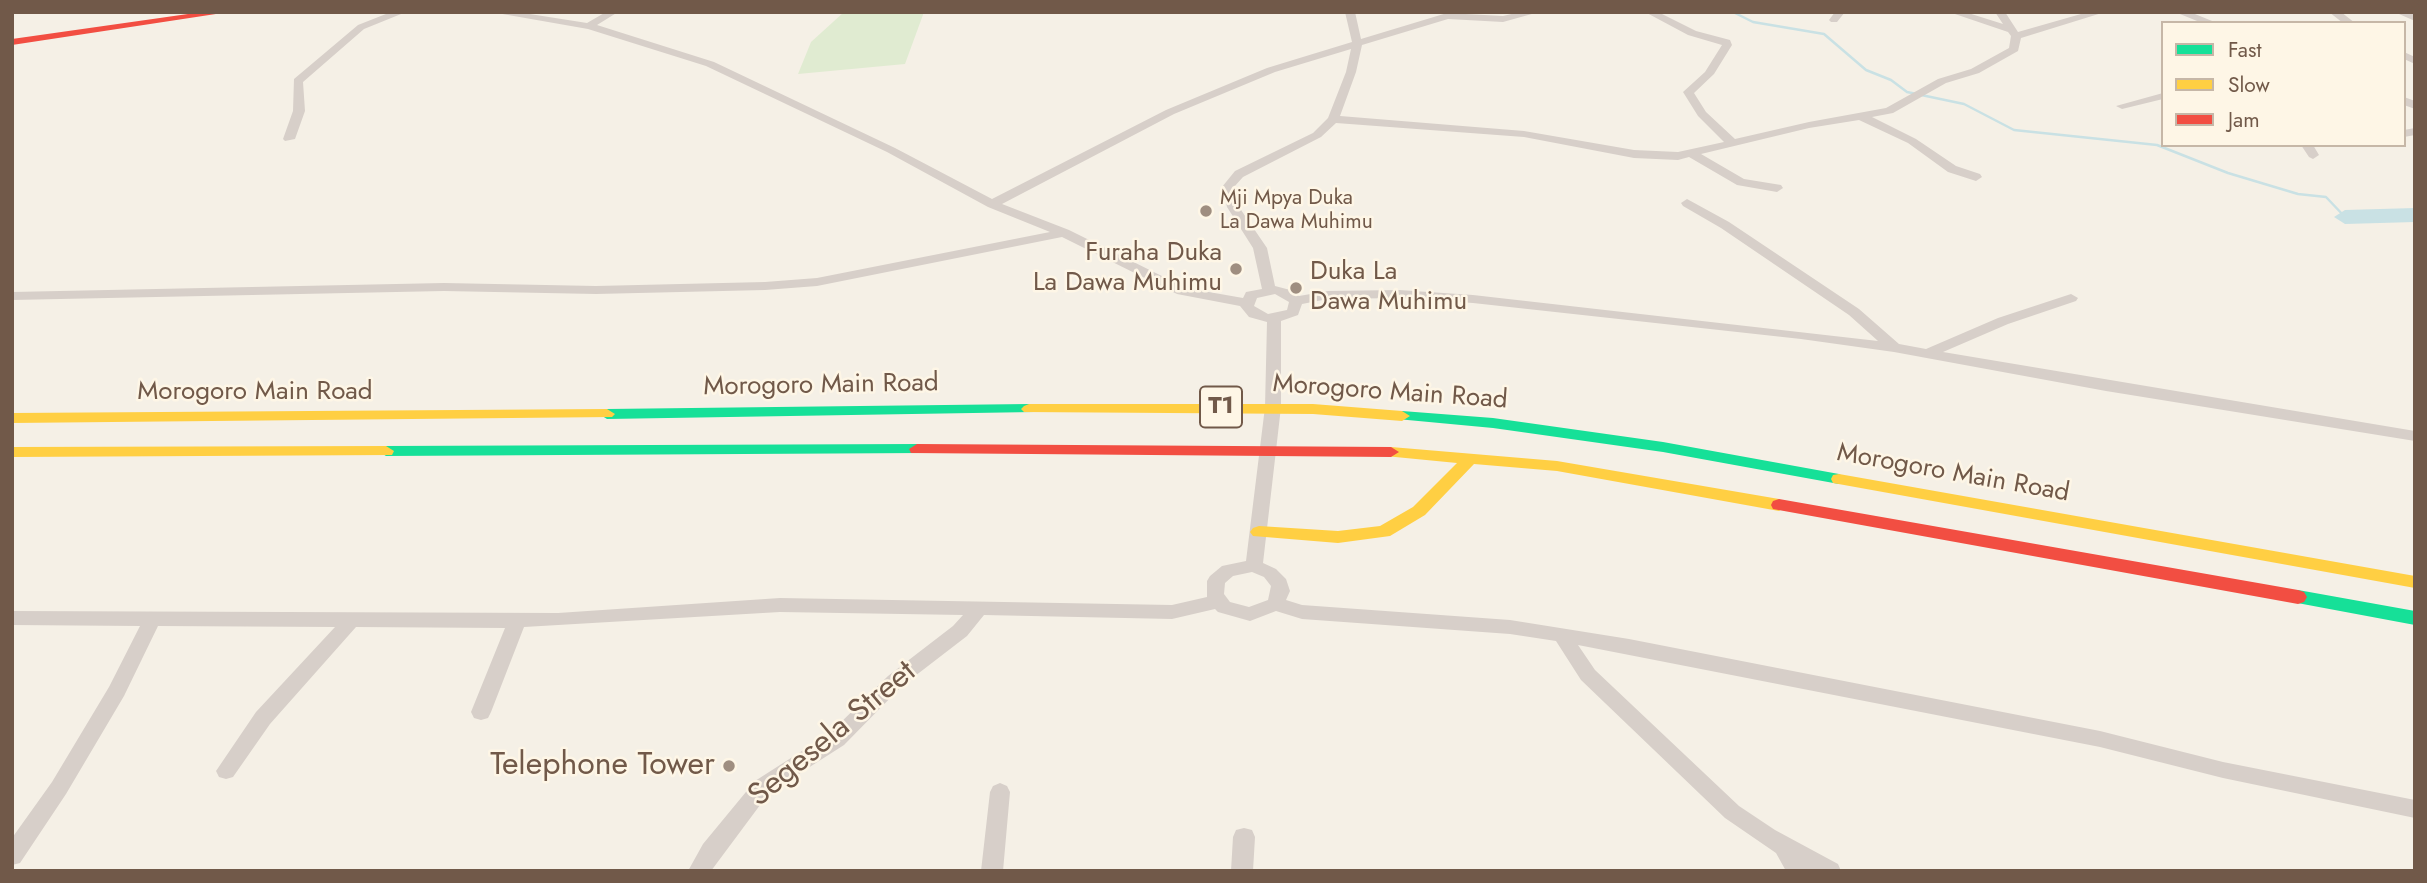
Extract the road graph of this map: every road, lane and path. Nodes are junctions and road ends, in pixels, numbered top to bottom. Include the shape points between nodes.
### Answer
1 (224, 12) edge
2 (401, 12) edge
3 (496, 12) edge
4 (613, 12) edge
5 (1350, 12) edge
6 (1534, 12) edge
7 (1650, 12) edge
8 (1954, 12) edge
9 (2000, 12) edge
10 (2099, 12) edge
11 (2180, 12) edge
12 (2402, 12) edge
13 (2415, 18) edge
14 (2205, 21) edge
15 (589, 26) junction
16 (2014, 33) junction
17 (12, 42) edge
18 (1357, 43) junction
19 (2161, 96) edge
20 (2122, 106) dead end
21 (1859, 115) junction
22 (1333, 119) junction
23 (289, 139) dead end
24 (1732, 143) junction
25 (1691, 153) junction
26 (1976, 177) dead end
27 (1777, 188) dead end
28 (1687, 203) dead end
29 (992, 204) junction
30 (1063, 233) junction
31 (1269, 290) junction
32 (12, 296) edge
33 (2071, 298) dead end
34 (1296, 301) junction
35 (1246, 303) junction
36 (1274, 318) junction
37 (1894, 348) junction
38 (1927, 354) junction
39 (1273, 407) junction
40 (12, 418) edge
41 (2415, 436) edge
42 (1269, 450) junction
43 (12, 452) edge
44 (1470, 459) junction
45 (1259, 532) junction
46 (1254, 566) junction
47 (2415, 582) edge
48 (1219, 601) junction
49 (1275, 604) junction
50 (979, 609) junction
51 (12, 618) edge
52 (2415, 618) edge
53 (152, 620) junction
54 (517, 621) junction
55 (349, 623) junction
56 (1562, 635) junction
57 (481, 712) dead end
58 (226, 771) dead end
59 (1000, 792) dead end
60 (2415, 809) edge
61 (1244, 837) dead end
62 (1783, 846) junction
63 (12, 856) edge
64 (699, 871) edge
65 (992, 871) edge
66 (1242, 871) edge
67 (1798, 871) edge
68 (1830, 871) edge

1 - 17 main road
2 - 23 street via 361,27 298,81 299,111
3 - 15 street
4 - 15 street
5 - 18 street
6 - 18 street via 1503,19 1447,16
7 - 24 street via 1692,33 1726,42 1709,74 1688,92 1702,114
8 - 16 street
9 - 16 street
10 - 16 street
11 - 14 street
12 - 13 street
15 - 29 street via 710,64
16 - 21 street via 2014,49 1996,61 1942,81 1889,111
18 - 22 street
18 - 29 street via 1198,99
19 - 20 street
21 - 24 street
21 - 26 street via 1912,141 1952,169
22 - 25 street via 1524,135 1654,157
22 - 31 street via 1317,135 1239,174 1228,187 1233,206 1260,248
24 - 25 street
25 - 27 street via 1741,182
28 - 37 street via 1854,312
29 - 30 street
30 - 32 street via 817,282 765,286
30 - 35 street via 1182,290
31 - 34 street via 1283,291
31 - 35 street via 1251,295
33 - 38 street
34 - 36 street via 1293,312
34 - 37 street via 1340,295 1473,299
35 - 36 street via 1254,314
36 - 39 street
37 - 38 street
38 - 41 street
39 - 40 main road, Morogoro Main Road / T1
39 - 42 street
39 - 47 main road, Morogoro Main Road / T1 via 1493,423 1663,447
42 - 43 main road, T1
42 - 44 main road, T1
42 - 45 street
44 - 45 main road via 1419,511 1384,532 1338,537
44 - 52 main road, T1 via 1557,466
45 - 46 street
46 - 48 street via 1236,567 1221,575 1214,588
46 - 49 street via 1276,578 1281,591
48 - 49 street via 1241,613 1260,612
48 - 50 street via 1172,612
49 - 56 street via 1303,612
50 - 54 street via 780,605
50 - 64 street, Segesela Street via 960,631 895,681 837,739 762,787
51 - 53 street
53 - 55 street
53 - 63 street via 117,691
54 - 55 street
54 - 57 street
55 - 58 street via 263,718
56 - 60 street via 2100,739
56 - 62 street via 1588,675 1626,714 1732,812
59 - 65 street
61 - 66 street
62 - 67 street
62 - 68 street

